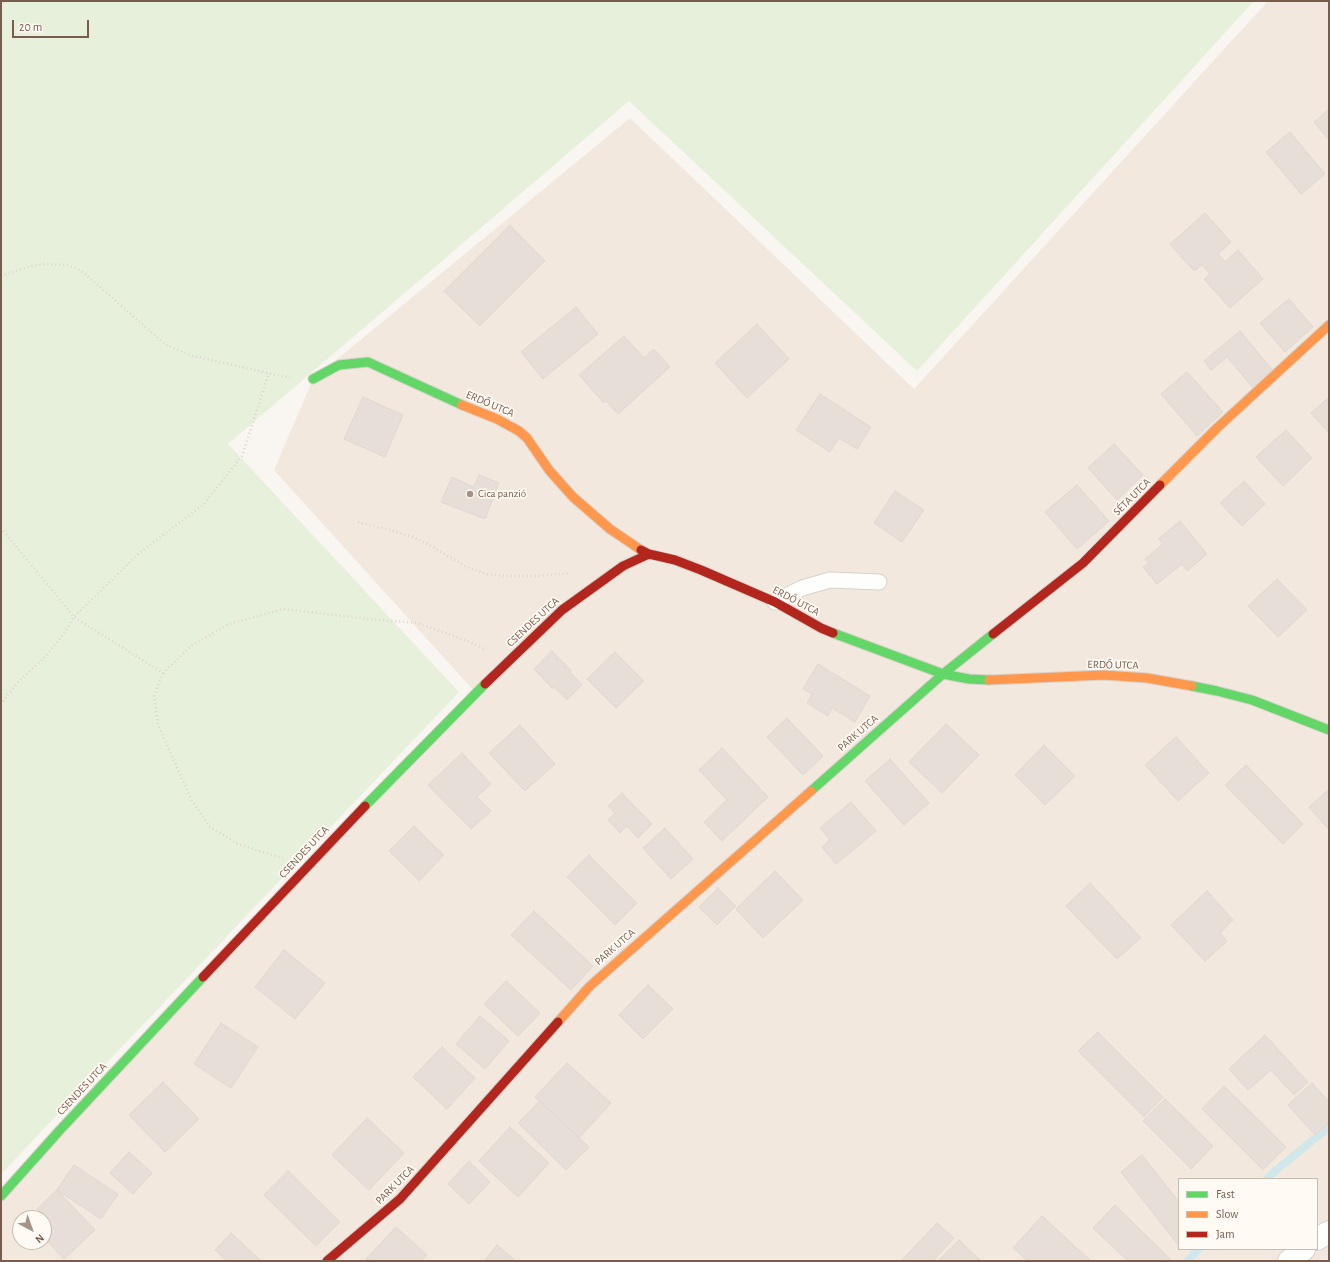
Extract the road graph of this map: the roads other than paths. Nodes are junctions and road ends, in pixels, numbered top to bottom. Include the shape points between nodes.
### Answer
1 (1329, 325) edge
2 (313, 379) road end
3 (649, 554) junction
4 (879, 582) dead end
5 (775, 602) junction
6 (943, 674) junction
7 (1329, 730) edge
8 (1, 1196) edge
9 (1329, 1232) edge
10 (1318, 1238) edge
11 (1303, 1250) edge
12 (327, 1261) edge
13 (1289, 1261) edge

1 - 6 street, SÉTA UTCA via 1217,428 1083,563
2 - 3 street, ERDŐ UTCA via 339,365 368,362 425,390 506,423 527,438 542,462 572,497 610,529
3 - 5 street, ERDŐ UTCA via 675,560
3 - 8 street, CSENDES UTCA via 623,566 562,610 476,692 309,864
4 - 5 lane via 830,580 802,588
5 - 6 street, ERDŐ UTCA via 828,631
6 - 7 street, ERDŐ UTCA via 969,680 1104,676 1147,678 1252,700
6 - 12 street, PARK UTCA via 590,986 400,1199
9 - 10 street
11 - 13 street

